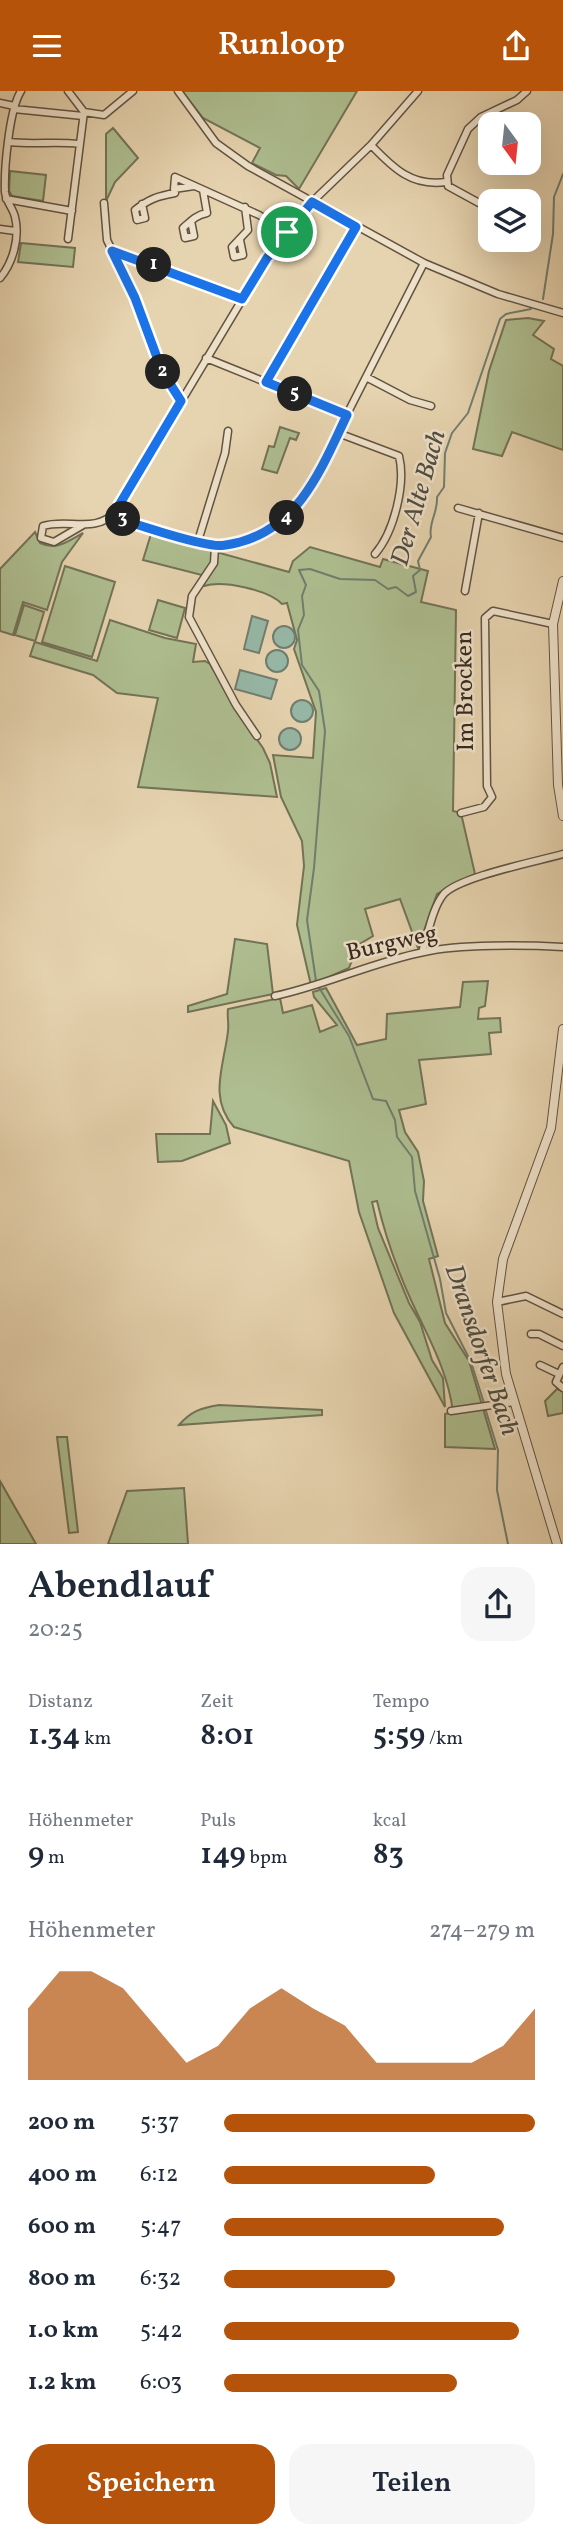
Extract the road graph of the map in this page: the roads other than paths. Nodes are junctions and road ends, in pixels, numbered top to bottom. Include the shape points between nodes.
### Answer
1 (20, 91) edge
2 (68, 91) edge
3 (133, 91) edge
4 (178, 91) edge
5 (418, 91) edge
6 (527, 91) edge
7 (0, 103) edge
8 (14, 108) junction
9 (83, 114) junction
10 (10, 142) junction
11 (79, 144) junction
12 (371, 145) junction
13 (4, 166) edge
14 (446, 182) junction
15 (194, 186) junction
16 (174, 189) junction
17 (203, 190) junction
18 (6, 199) junction
19 (312, 202) junction
20 (478, 203) edge
21 (104, 204) dead end
22 (142, 204) dead end
23 (245, 207) junction
24 (72, 211) junction
25 (191, 221) dead end
26 (356, 227) junction
27 (0, 229) edge
28 (15, 231) junction
29 (287, 232) junction
30 (68, 239) dead end
31 (240, 240) dead end
32 (112, 251) junction
33 (424, 263) junction
34 (0, 278) edge
35 (242, 299) junction
36 (563, 313) edge
37 (206, 358) junction
38 (366, 377) junction
39 (266, 382) junction
40 (181, 401) junction
41 (431, 406) dead end
42 (347, 415) junction
43 (228, 432) dead end
44 (338, 433) junction
45 (458, 508) dead end
46 (115, 512) junction
47 (479, 513) junction
48 (83, 525) junction
49 (563, 538) edge
50 (198, 541) junction
51 (215, 546) junction
52 (376, 554) dead end
53 (563, 581) edge
54 (465, 591) dead end
55 (553, 624) junction
56 (558, 653) edge
57 (257, 736) dead end
58 (560, 738) edge
59 (461, 813) dead end
60 (563, 816) edge
61 (563, 854) edge
62 (563, 947) edge
63 (422, 952) junction
64 (275, 996) dead end
65 (563, 1029) edge
66 (497, 1302) junction
67 (563, 1314) edge
68 (531, 1334) dead end
69 (563, 1346) edge
70 (540, 1365) dead end
71 (563, 1367) edge
72 (558, 1378) junction
73 (563, 1388) edge
74 (551, 1392) dead end
75 (514, 1402) junction
76 (451, 1411) dead end
77 (557, 1544) edge

1 - 8 street
2 - 9 street
3 - 9 street via 104,115
4 - 19 street via 222,149
5 - 12 street
6 - 14 street via 468,129
7 - 8 street
8 - 9 street
8 - 10 street
9 - 11 street
10 - 11 street
10 - 13 street
11 - 24 street
12 - 14 street via 410,179
12 - 19 street
13 - 18 street
14 - 20 street
15 - 16 street
15 - 16 street via 175,177
15 - 17 street
16 - 22 street via 175,193 151,197
17 - 23 street
17 - 25 street via 207,213
18 - 24 street
18 - 28 street via 15,217
19 - 26 street
19 - 29 street
21 - 32 street via 105,231
23 - 29 street
23 - 31 street via 248,230
24 - 30 street
26 - 33 street
26 - 39 street
27 - 28 street
28 - 34 street via 11,263
29 - 35 street
32 - 35 street
32 - 40 street via 162,371
33 - 36 street via 498,294
33 - 38 street
35 - 37 street
37 - 39 street
37 - 40 street
38 - 41 street
38 - 42 street
39 - 42 street
40 - 46 street
42 - 44 street
43 - 50 street
44 - 51 street via 304,496 285,520 250,539
44 - 52 street via 399,456 402,468 394,512 385,543
45 - 47 street
46 - 48 street via 101,523
46 - 50 street via 125,521
47 - 49 street
47 - 54 street
48 - 48 street via 52,523 43,526 41,538 54,542
50 - 51 street
51 - 57 street via 214,563 192,596 189,617
53 - 55 street
55 - 56 street
55 - 59 street, Im Brocken via 493,611 485,618 486,786 492,797 484,807
56 - 58 street
58 - 60 street
61 - 63 street via 481,876 448,891 439,902
62 - 63 street, Burgweg
63 - 64 street, Burgweg
65 - 66 street via 551,1128 503,1259
66 - 67 street via 526,1296
66 - 75 street
68 - 69 street
70 - 72 street
71 - 72 street
72 - 73 street
72 - 74 street
75 - 76 street
75 - 77 street

